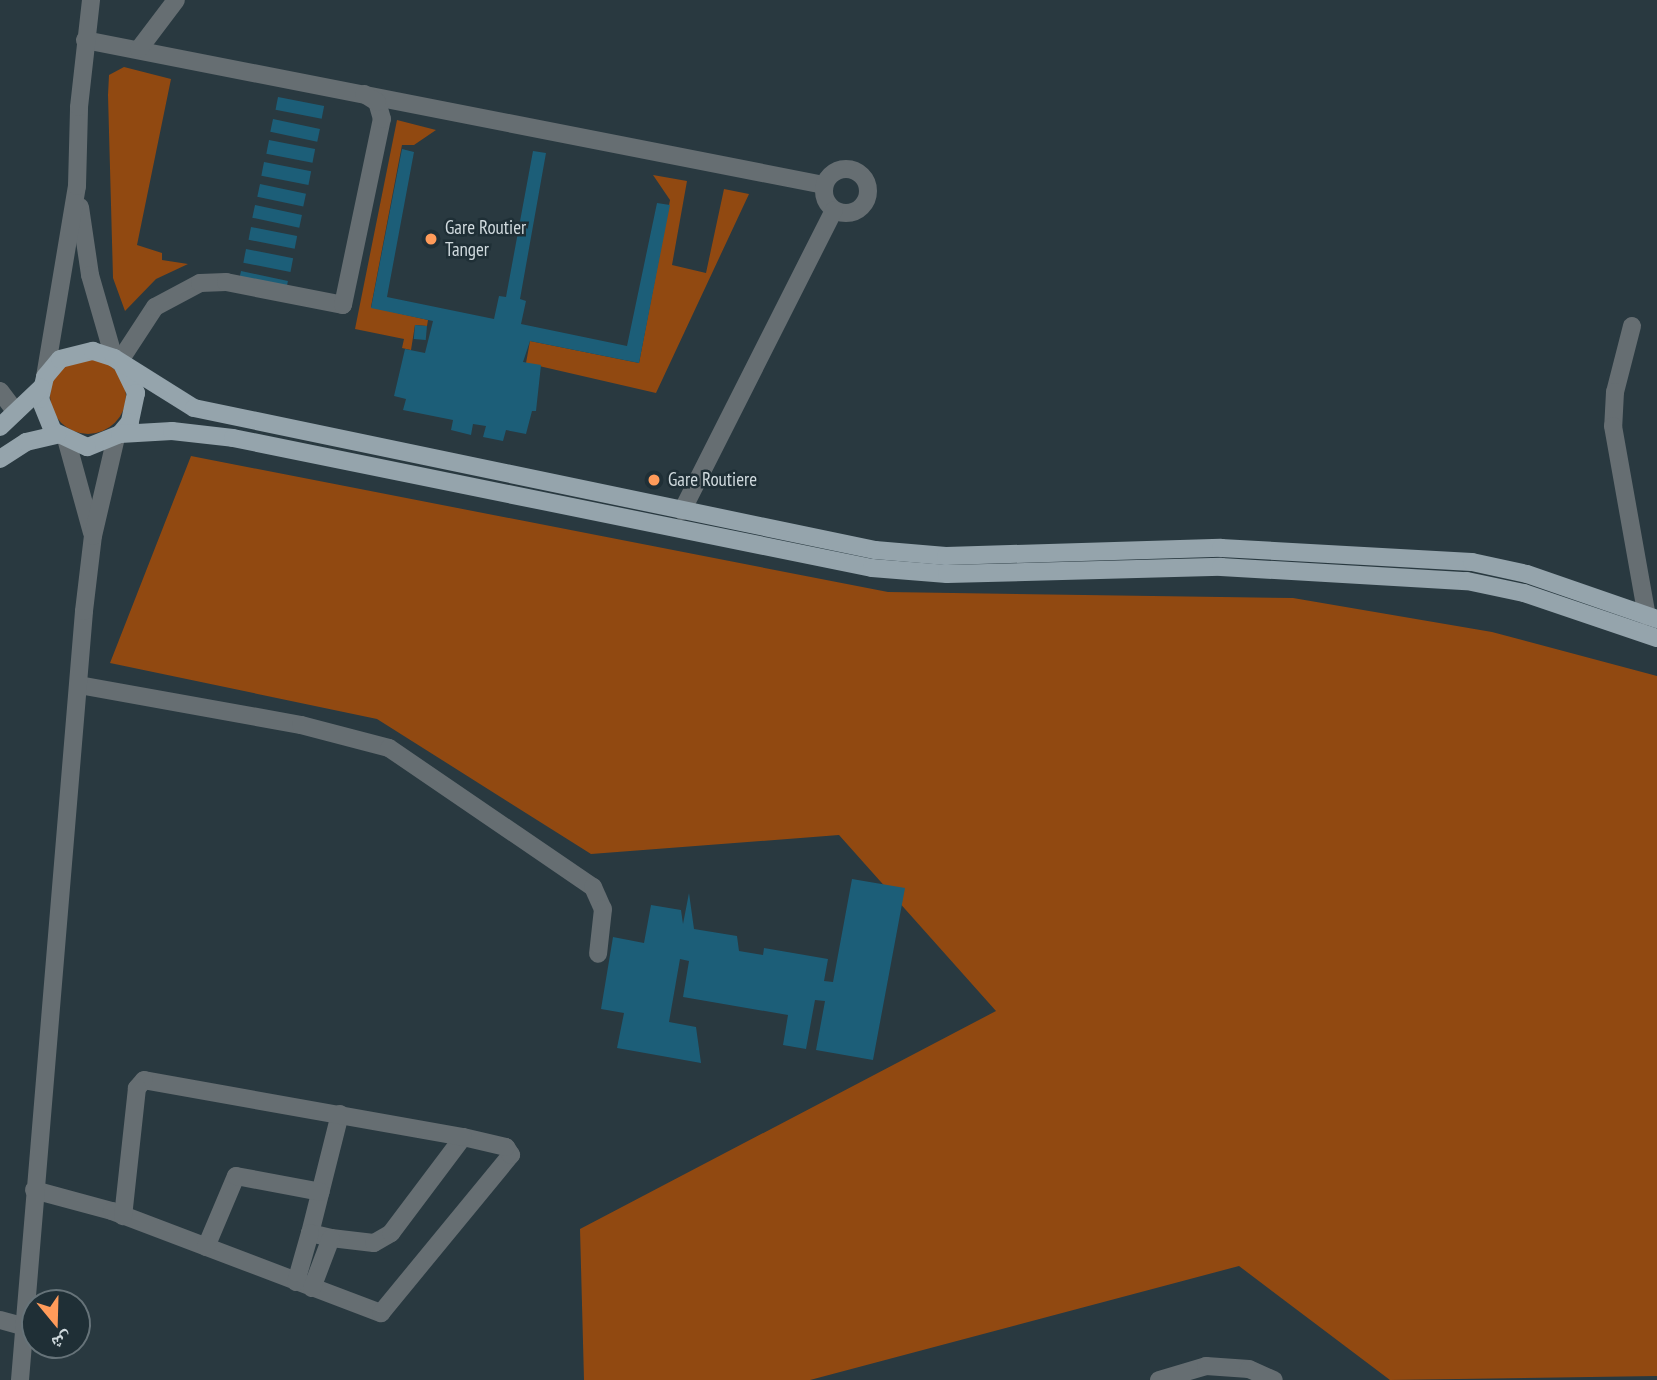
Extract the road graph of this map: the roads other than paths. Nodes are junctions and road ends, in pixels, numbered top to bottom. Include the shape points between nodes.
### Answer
1 (91, 0) edge
2 (176, 0) edge
3 (85, 40) junction
4 (139, 50) junction
5 (361, 92) junction
6 (824, 185) junction
7 (78, 186) junction
8 (834, 210) junction
9 (1632, 326) dead end
10 (119, 362) junction
11 (43, 382) junction
12 (0, 391) edge
13 (16, 412) junction
14 (0, 427) edge
15 (118, 436) junction
16 (62, 438) junction
17 (0, 459) edge
18 (682, 511) junction
19 (93, 536) junction
20 (1652, 618) edge
21 (1657, 638) edge
22 (79, 685) junction
23 (598, 954) dead end
24 (340, 1114) junction
25 (463, 1137) junction
26 (34, 1189) junction
27 (321, 1192) junction
28 (123, 1216) junction
29 (310, 1233) junction
30 (331, 1238) junction
31 (205, 1247) junction
32 (304, 1285) junction
33 (25, 1289) edge
34 (0, 1320) edge
35 (21, 1326) edge
36 (21, 1353) edge
37 (20, 1380) edge
38 (1159, 1380) edge
39 (1274, 1380) edge

1 - 3 street
2 - 4 street
3 - 4 street
3 - 7 street
4 - 5 street
5 - 6 street
5 - 10 street via 377,102 382,119 343,305 226,282 200,283 155,307
6 - 8 street via 825,201
6 - 8 street via 833,174 846,169 865,180 868,194 861,208 848,214
7 - 10 street via 90,275
7 - 11 street
8 - 18 street
9 - 20 street via 1621,358 1613,426
10 - 11 main road via 82,351 60,359
10 - 15 main road via 136,393 135,408
10 - 18 main road via 194,408
11 - 13 main road
11 - 16 main road via 41,411
12 - 13 street
13 - 14 main road
15 - 16 main road via 97,446
15 - 19 street
15 - 21 main road via 172,431 233,438 872,568 947,574 1261,568 1467,581 1524,593
16 - 17 main road via 26,443
16 - 19 street
18 - 20 main road via 905,554 1221,548 1472,562 1527,574
19 - 22 street
22 - 23 street via 301,725 389,748 593,887 603,909
22 - 26 street
24 - 25 street
24 - 27 street
24 - 28 street via 144,1080 137,1088
25 - 30 street via 391,1233 374,1243
25 - 32 street via 506,1147 510,1161 387,1309 375,1313
26 - 28 street
26 - 33 street
27 - 29 street
27 - 31 street via 236,1176
28 - 31 street
29 - 30 street
29 - 32 street
30 - 32 street
31 - 32 street
34 - 35 street
36 - 37 street
38 - 39 street via 1206,1366 1249,1370

